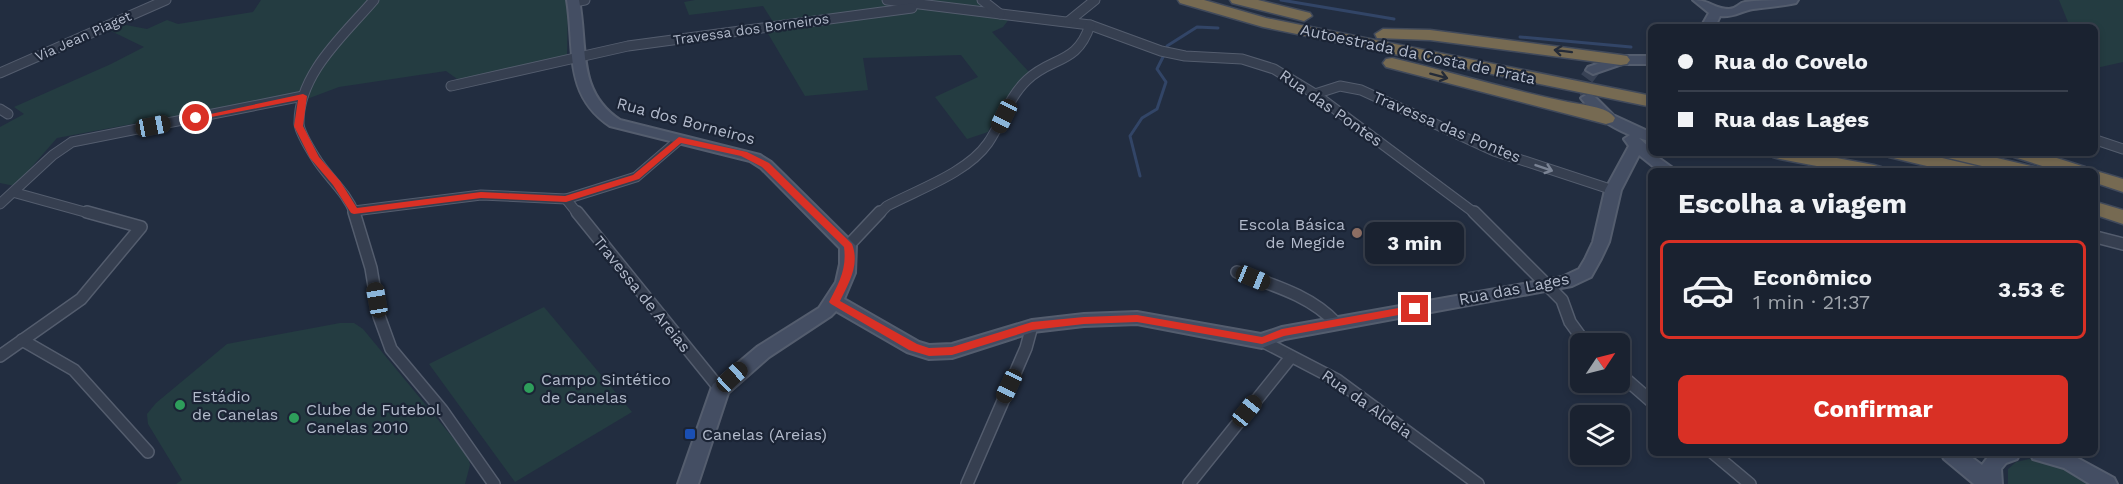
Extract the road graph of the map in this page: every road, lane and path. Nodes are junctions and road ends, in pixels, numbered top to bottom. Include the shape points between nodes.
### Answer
1 (166, 0) edge
2 (374, 0) edge
3 (887, 0) edge
4 (982, 0) edge
5 (1095, 0) edge
6 (1186, 0) edge
7 (1238, 0) edge
8 (1699, 0) edge
9 (1792, 0) edge
10 (577, 1) edge
11 (1742, 3) edge
12 (924, 6) junction
13 (1716, 11) junction
14 (1000, 14) junction
15 (1069, 21) junction
16 (1263, 22) junction
17 (1710, 24) edge
18 (1090, 25) junction
19 (1383, 34) junction
20 (579, 57) junction
21 (1621, 60) junction
22 (1648, 60) edge
23 (1593, 70) dead end
24 (0, 73) edge
25 (451, 86) dead end
26 (1648, 89) edge
27 (1315, 94) junction
28 (303, 96) junction
29 (1588, 99) dead end
30 (1648, 101) edge
31 (1606, 118) junction
32 (1622, 128) junction
33 (1648, 137) edge
34 (679, 140) junction
35 (2098, 141) edge
36 (1637, 145) junction
37 (2123, 149) edge
38 (1648, 155) edge
39 (1649, 156) edge
40 (1661, 156) edge
41 (1796, 156) edge
42 (1909, 156) edge
43 (1964, 156) edge
44 (2030, 156) edge
45 (1652, 159) junction
46 (1624, 168) junction
47 (1667, 168) edge
48 (1858, 168) edge
49 (1959, 168) edge
50 (2015, 168) edge
51 (2068, 168) edge
52 (2098, 178) edge
53 (2123, 186) edge
54 (1613, 190) junction
55 (16, 193) junction
56 (2098, 193) edge
57 (566, 199) junction
58 (2123, 200) edge
59 (0, 204) edge
60 (2098, 209) edge
61 (354, 211) junction
62 (2098, 214) edge
63 (2123, 218) edge
64 (2098, 238) edge
65 (2123, 244) edge
66 (848, 246) junction
67 (1237, 272) dead end
68 (1549, 285) junction
69 (835, 302) junction
70 (1336, 323) junction
71 (1032, 326) junction
72 (1578, 333) edge
73 (22, 340) junction
74 (1262, 340) junction
75 (0, 356) edge
76 (1291, 357) junction
77 (1630, 383) edge
78 (720, 389) junction
79 (1648, 398) edge
80 (148, 452) dead end
81 (1717, 456) edge
82 (1955, 456) edge
83 (2002, 456) edge
84 (2050, 456) edge
85 (494, 484) edge
86 (688, 484) edge
87 (967, 484) edge
88 (1189, 484) edge
89 (1478, 484) edge
90 (1750, 484) edge
91 (1987, 484) edge
92 (1992, 484) edge
93 (2107, 484) edge

1 - 24 street, Via Jean Piaget
2 - 28 street via 319,64
3 - 12 street
4 - 14 street
5 - 15 street
6 - 16 highway, Autoestrada da Costa de Prata
7 - 19 highway, Autoestrada da Costa de Prata
8 - 13 street
9 - 11 street
10 - 20 street, Rua dos Borneiros
11 - 13 street via 1743,9 1736,12
12 - 14 street, Rua das Pontes
12 - 20 street, Travessa dos Borneiros via 709,34
13 - 17 street
14 - 15 street, Rua das Pontes
15 - 18 street, Rua das Pontes
16 - 30 highway, Autoestrada da Costa de Prata
16 -> 31 highway via 1305,40
18 - 27 street, Rua das Pontes via 1161,51 1255,62
18 - 66 street via 1084,43 1029,78 1020,88 978,156 968,165 887,206
21 -> 19 highway via 1430,35
19 - 26 highway, Autoestrada da Costa de Prata
20 - 25 street, Travessa dos Borneiros
20 - 34 street, Rua dos Borneiros via 585,90 600,116
21 - 22 street
21 - 23 street
27 -> 54 street, Travessa das Pontes via 1340,86 1361,90 1494,151
27 - 68 street, Rua das Pontes via 1472,210
28 - 55 street via 72,142 58,148
28 - 61 street via 298,126 315,158
29 - 31 street
31 - 32 street
32 - 33 street
32 - 36 street
34 - 57 street via 636,177
34 - 66 street, Rua dos Borneiros via 755,158
35 - 37 street
36 - 38 street
36 - 46 street, Rua das Lages
39 - 45 street
40 - 45 street
41 - 48 highway
42 - 49 highway
43 - 50 highway
44 - 51 highway
45 - 46 street
45 - 47 street
46 - 54 street, Rua das Lages
52 - 53 highway
54 - 68 street, Rua das Lages via 1601,242 1585,273
55 - 59 street
55 - 73 street via 141,228 81,299
56 - 58 highway
57 - 61 street via 481,195
57 - 78 street, Travessa de Areias
60 - 63 highway
61 - 85 street via 371,268 379,316 391,349 442,410
62 - 63 highway
64 - 65 street
66 - 69 street via 848,274
67 - 70 street via 1329,313
68 - 70 street, Rua das Lages
68 - 72 street, Rua das Pontes via 1562,300
69 - 71 street, Rua da Aldeia via 913,347 929,352 952,351
69 - 78 street via 754,359
70 - 74 street, Rua das Lages
71 - 74 street, Rua da Aldeia via 1137,318
71 - 87 street
73 - 75 street
73 - 80 street via 74,370
74 - 76 street, Rua da Aldeia
76 - 88 street
76 - 89 street, Rua da Aldeia via 1337,380
77 - 79 street
78 - 86 street
81 - 90 street
82 - 91 street
83 - 92 street via 1991,467
84 - 93 street via 2070,462

